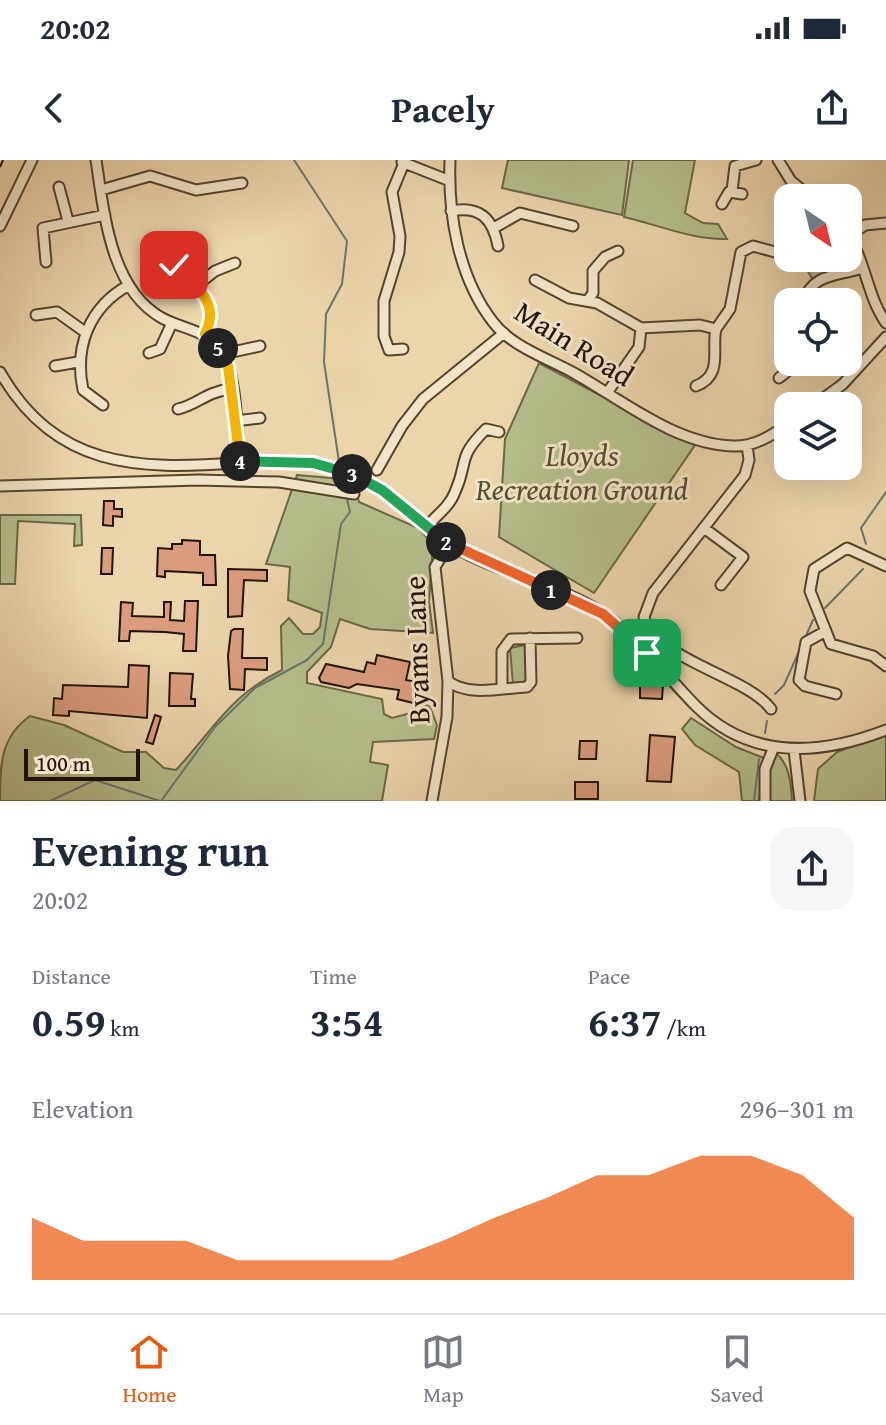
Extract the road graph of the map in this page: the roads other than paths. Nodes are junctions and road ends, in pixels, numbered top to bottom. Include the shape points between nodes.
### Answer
1 (32, 160) edge
2 (96, 160) edge
3 (450, 160) edge
4 (756, 160) edge
5 (778, 160) edge
6 (402, 162) edge
7 (450, 181) junction
8 (242, 183) dead end
9 (795, 184) edge
10 (59, 187) dead end
11 (101, 190) junction
12 (722, 204) dead end
13 (451, 211) junction
14 (105, 215) junction
15 (68, 221) junction
16 (886, 223) edge
17 (0, 226) edge
18 (573, 226) dead end
19 (862, 227) edge
20 (494, 228) junction
21 (498, 246) dead end
22 (618, 251) dead end
23 (774, 252) edge
24 (167, 258) dead end
25 (46, 262) dead end
26 (235, 263) dead end
27 (862, 268) edge
28 (847, 272) edge
29 (535, 280) dead end
30 (129, 285) junction
31 (196, 286) junction
32 (811, 288) edge
33 (588, 300) junction
34 (36, 315) dead end
35 (172, 323) junction
36 (886, 323) edge
37 (641, 328) junction
38 (716, 329) junction
39 (85, 332) junction
40 (504, 333) junction
41 (205, 334) junction
42 (886, 337) edge
43 (260, 346) dead end
44 (403, 349) dead end
45 (149, 353) dead end
46 (223, 354) junction
47 (78, 362) junction
48 (55, 366) dead end
49 (0, 372) edge
50 (782, 376) edge
51 (779, 378) dead end
52 (696, 386) dead end
53 (231, 389) junction
54 (832, 392) edge
55 (607, 393) junction
56 (103, 405) dead end
57 (178, 409) dead end
58 (260, 418) dead end
59 (235, 421) junction
60 (774, 431) edge
61 (499, 432) dead end
62 (747, 445) junction
63 (240, 463) junction
64 (377, 470) dead end
65 (0, 486) edge
66 (354, 494) dead end
67 (426, 527) junction
68 (704, 528) junction
69 (449, 544) junction
70 (886, 566) edge
71 (721, 585) dead end
72 (826, 631) junction
73 (530, 638) junction
74 (577, 638) dead end
75 (886, 666) edge
76 (448, 681) junction
77 (502, 688) junction
78 (836, 694) dead end
79 (771, 709) dead end
80 (886, 730) edge
81 (773, 749) junction
82 (794, 750) junction
83 (432, 801) edge
84 (765, 801) edge
85 (800, 801) edge

1 - 17 street
2 - 11 street
3 - 7 street, Main Road
4 - 12 street via 735,166 737,193
5 - 9 street
6 - 7 street
6 - 44 street via 392,192 399,252 387,284 383,318 389,350
7 - 13 street, Main Road
8 - 11 street via 196,190 150,176
10 - 15 street
11 - 14 street
13 - 20 street via 481,212
13 - 40 street, Main Road via 470,278 485,310
14 - 15 street
14 - 30 street
15 - 25 street via 43,228
16 - 19 street
18 - 20 street via 520,213
20 - 21 street
22 - 33 street via 593,271
23 - 38 street via 753,246 741,252 730,309
24 - 31 street
26 - 31 street
27 - 36 street
28 - 32 street via 820,279
29 - 33 street via 569,298
30 - 35 street via 158,316
30 - 39 street via 116,292
31 - 41 street via 212,311
33 - 37 street
34 - 39 street via 57,312
35 - 41 street
35 - 45 street via 160,349
37 - 38 street
37 - 55 street via 636,352
38 - 52 street via 715,366
39 - 47 street
40 - 55 street, Main Road
40 - 64 street via 423,399
41 - 46 street
42 - 54 street
43 - 46 street
46 - 53 street
47 - 48 street
47 - 56 street via 83,390
49 - 63 street via 36,421 88,453 131,464
50 - 51 street
53 - 57 street via 206,393
53 - 59 street
55 - 62 street, Main Road via 685,434
58 - 59 street
59 - 63 street
60 - 62 street
61 - 67 street via 486,429 470,445 453,497
62 - 68 street via 745,475
63 - 67 street via 299,462 346,471 382,490
65 - 66 street via 266,481
67 - 69 street
68 - 71 street via 743,557
68 - 79 street via 653,593 645,622 658,638 754,693
69 - 76 street, Byams Lane via 435,567
69 - 81 street via 603,614 718,724
70 - 72 street via 847,548 814,569 810,591
72 - 75 street via 836,648 873,656
72 - 78 street via 806,642 799,680
73 - 74 street
73 - 77 street via 505,643
73 - 77 street via 531,682 527,687
76 - 77 street via 457,688
76 - 83 street, Byams Lane
80 - 82 street via 834,747
81 - 82 street
81 - 84 street via 765,769
82 - 85 street

